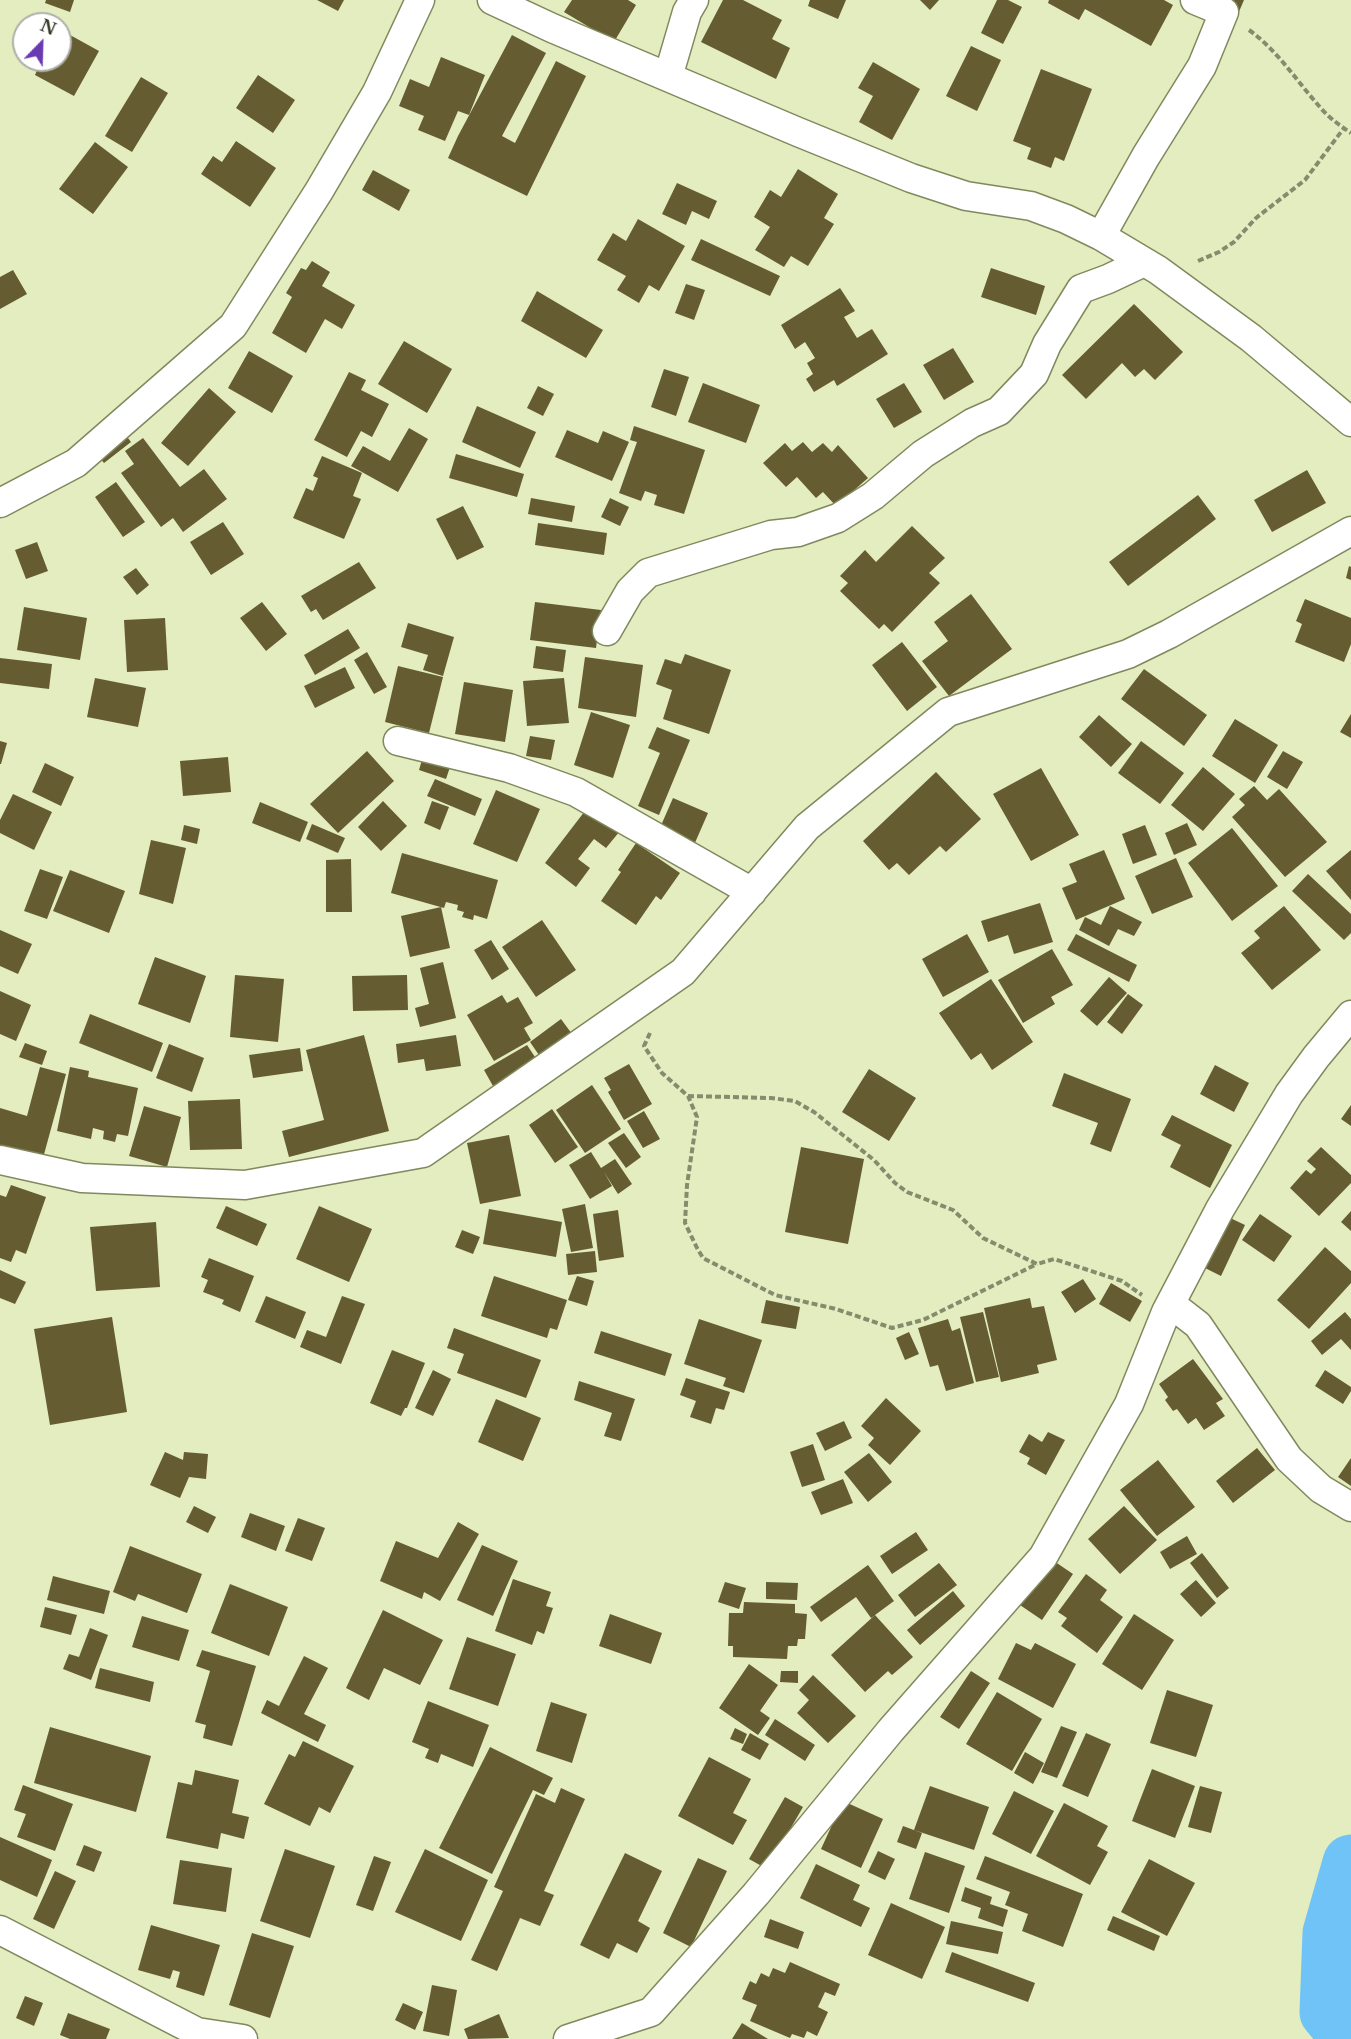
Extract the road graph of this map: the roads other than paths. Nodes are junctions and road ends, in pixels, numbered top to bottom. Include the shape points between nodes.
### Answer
1 (420, 0) edge
2 (492, 0) edge
3 (694, 0) edge
4 (1195, 0) edge
5 (668, 76) junction
6 (1101, 236) junction
7 (1151, 266) junction
8 (1351, 422) edge
9 (0, 502) edge
10 (1351, 531) edge
11 (607, 631) dead end
12 (398, 741) dead end
13 (752, 892) junction
14 (1351, 1015) edge
15 (0, 1160) edge
16 (1168, 1308) junction
17 (1351, 1507) edge
18 (0, 1930) edge
19 (243, 2039) edge
20 (568, 2039) edge

1 - 9 street via 377,92 233,326 76,463
2 - 5 street
3 - 5 street
4 - 6 street via 1224,12 1202,66
5 - 6 street via 911,178 966,196 1031,206
6 - 7 street
7 - 8 street via 1251,338
7 - 11 street via 1081,289 1047,344 1034,374 999,411 923,454 873,496 838,518 798,532 771,535 648,573 630,591
10 - 13 street via 1128,654 948,711 807,827
12 - 13 street via 509,768 576,792
13 - 15 street via 683,972 423,1153 245,1185 82,1178
14 - 16 street via 1289,1094 1220,1209
16 - 17 street via 1198,1325 1289,1459 1321,1489
16 - 20 street via 1129,1404 1043,1557 651,2012
18 - 19 street via 197,2032

